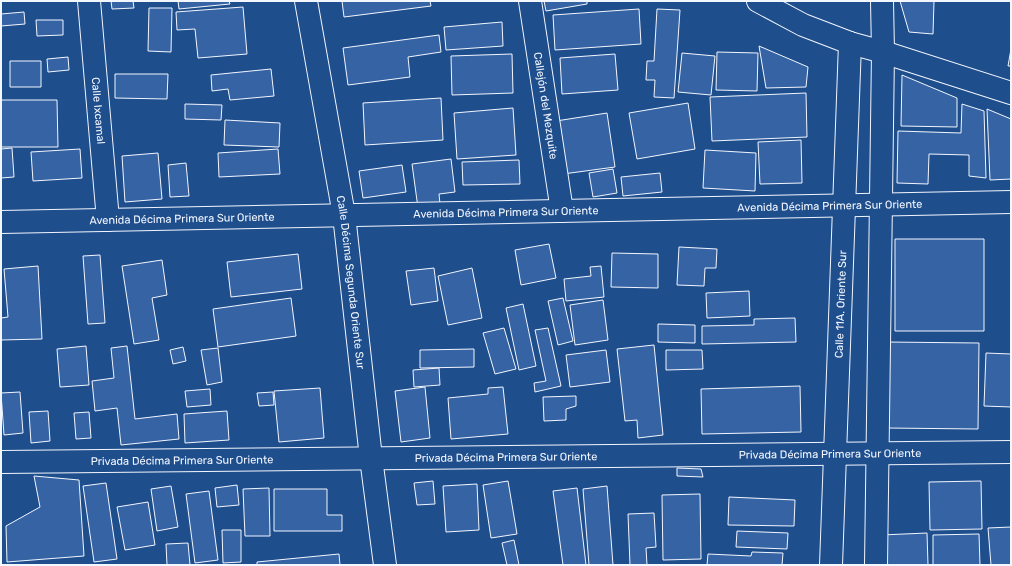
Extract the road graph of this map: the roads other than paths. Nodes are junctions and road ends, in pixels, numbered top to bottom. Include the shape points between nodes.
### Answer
1 (89, 1) edge
2 (306, 1) edge
3 (530, 1) edge
4 (758, 1) edge
5 (882, 1) edge
6 (850, 43) junction
7 (883, 52) junction
8 (1011, 94) edge
9 (1011, 202) edge
10 (880, 205) junction
11 (844, 206) junction
12 (562, 211) junction
13 (344, 215) junction
14 (108, 220) junction
15 (1, 222) edge
16 (1011, 452) edge
17 (877, 453) junction
18 (835, 454) junction
19 (371, 458) junction
20 (1, 462) edge
21 (385, 565) edge
22 (831, 565) edge
23 (876, 565) edge

1 - 14 street, Calle Ixcamal
2 - 13 street, Calle Décima Segunda Oriente Sur
3 - 12 street, Callejón del Mezquite
4 - 6 street via 803,25
5 - 7 street
6 - 7 street
6 - 11 street, Calle 11A. Oriente Sur
7 - 8 street
7 - 10 street
9 - 10 street, Avenida Décima Primera Sur Oriente
10 - 11 street, Avenida Décima Primera Sur Oriente
10 - 17 street
11 - 12 street, Avenida Décima Primera Sur Oriente
11 - 18 street, Calle 11A. Oriente Sur
12 - 13 street, Avenida Décima Primera Sur Oriente
13 - 14 street, Avenida Décima Primera Sur Oriente
13 - 19 street, Calle Décima Segunda Oriente Sur
14 - 15 street, Avenida Décima Primera Sur Oriente
16 - 17 street, Privada Décima Primera Sur Oriente
17 - 18 street, Privada Décima Primera Sur Oriente
17 - 23 street
18 - 19 street, Privada Décima Primera Sur Oriente
18 - 22 street, Calle 11A. Oriente Sur
19 - 20 street, Privada Décima Primera Sur Oriente
19 - 21 street, Calle Décima Segunda Oriente Sur

